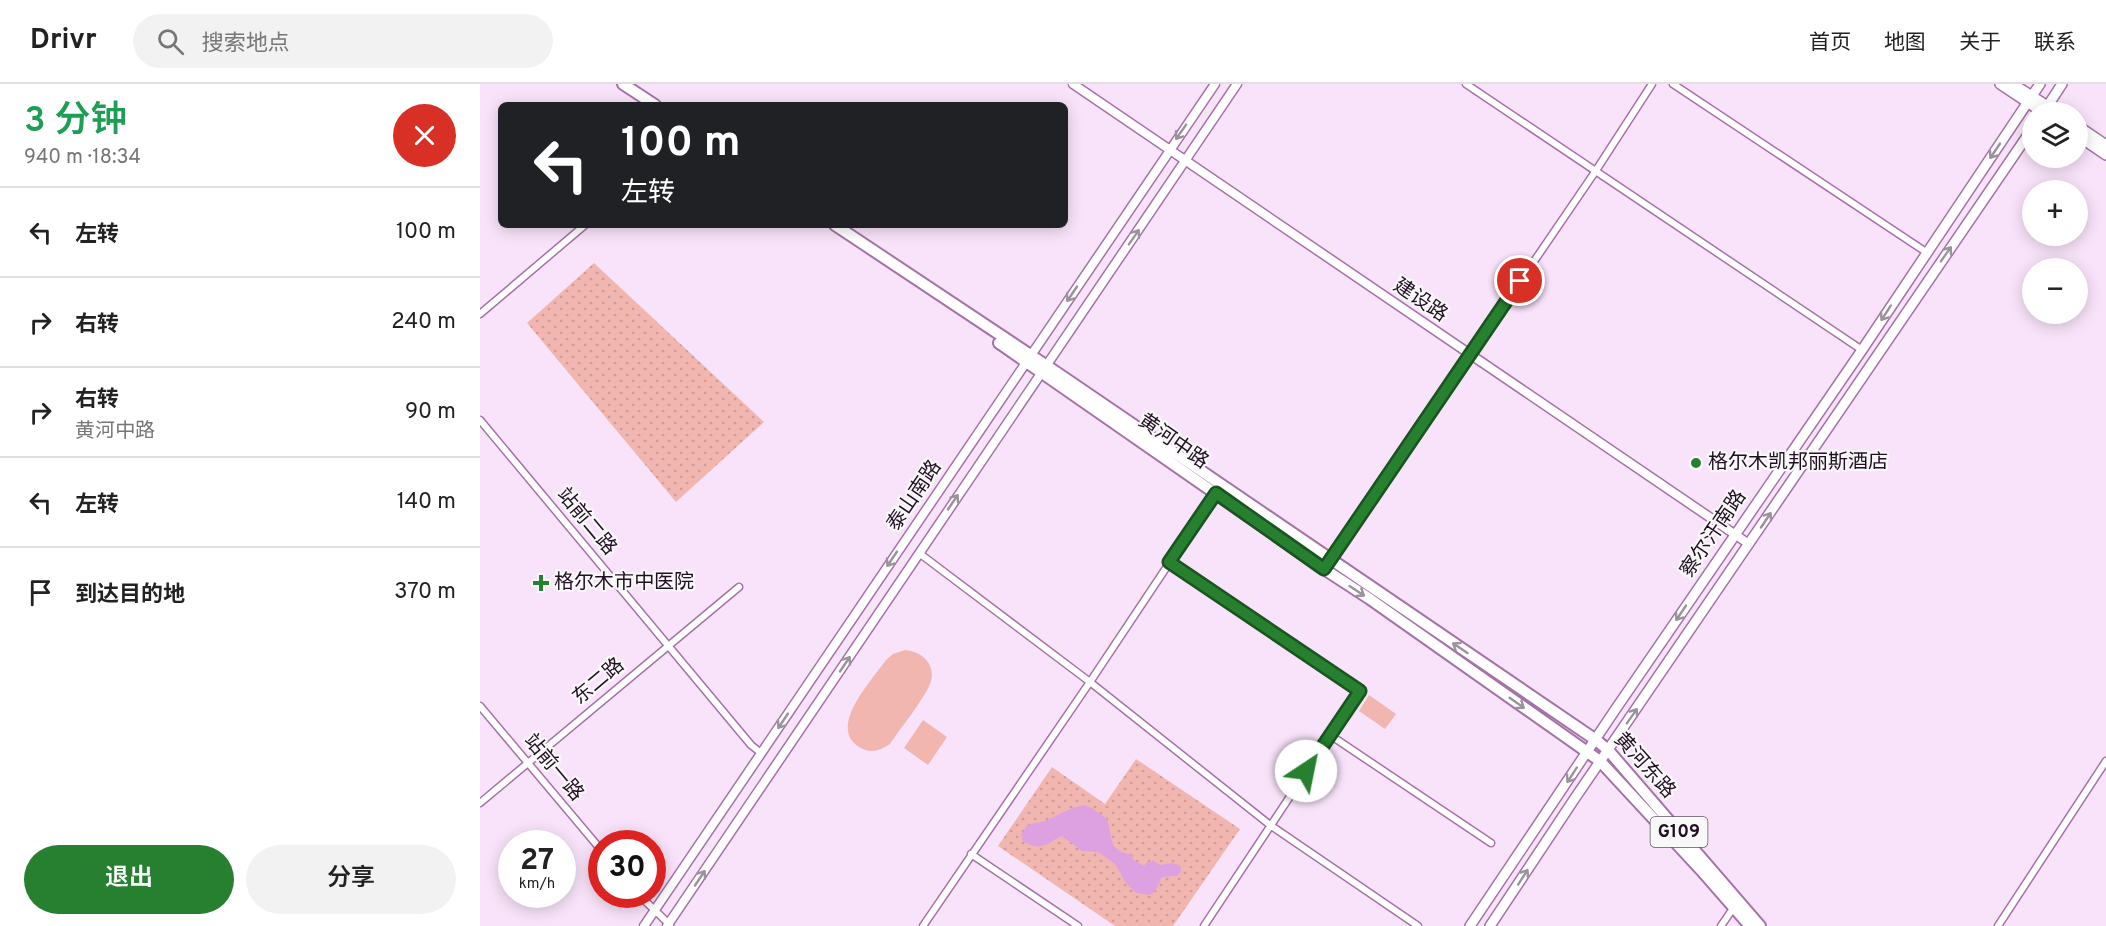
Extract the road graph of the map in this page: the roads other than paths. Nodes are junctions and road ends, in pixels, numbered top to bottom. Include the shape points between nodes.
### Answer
1 (616, 84) edge
2 (623, 84) edge
3 (1073, 84) edge
4 (1215, 84) edge
5 (1237, 84) edge
6 (1467, 84) edge
7 (1652, 84) edge
8 (1672, 84) edge
9 (2000, 84) edge
10 (2013, 84) edge
11 (2040, 84) edge
12 (2062, 84) edge
13 (2030, 100) junction
14 (643, 102) edge
15 (650, 102) edge
16 (2033, 102) edge
17 (2050, 102) edge
18 (2088, 133) edge
19 (2088, 143) edge
20 (2022, 144) edge
21 (2106, 145) edge
22 (1170, 149) junction
23 (2106, 155) edge
24 (1186, 161) junction
25 (1596, 172) junction
26 (581, 228) edge
27 (830, 228) edge
28 (839, 228) edge
29 (1926, 252) junction
30 (480, 314) edge
31 (1862, 350) junction
32 (1470, 355) junction
33 (1028, 359) junction
34 (1043, 369) junction
35 (480, 420) edge
36 (1216, 493) junction
37 (1735, 534) junction
38 (1749, 544) junction
39 (919, 553) junction
40 (1331, 560) junction
41 (1169, 562) junction
42 (1324, 569) junction
43 (739, 587) dead end
44 (669, 646) junction
45 (1090, 682) junction
46 (480, 706) edge
47 (1330, 735) junction
48 (1596, 740) junction
49 (1608, 750) junction
50 (1587, 752) junction
51 (761, 753) junction
52 (1600, 761) junction
53 (2106, 761) edge
54 (528, 764) junction
55 (1561, 792) junction
56 (1573, 801) junction
57 (480, 803) edge
58 (1270, 825) junction
59 (588, 835) edge
60 (1491, 843) dead end
61 (971, 854) junction
62 (1734, 907) junction
63 (651, 908) edge
64 (654, 911) junction
65 (669, 925) edge
66 (644, 926) edge
67 (923, 926) edge
68 (1078, 926) edge
69 (1204, 926) edge
70 (1418, 926) edge
71 (1470, 926) edge
72 (1490, 926) edge
73 (1721, 926) edge
74 (1750, 926) edge
75 (1760, 926) edge
76 (1998, 926) edge

1 - 14 highway
2 - 15 highway
3 - 22 street, 建设路
4 -> 22 street, 泰山南路
5 - 24 street, 泰山南路
6 - 25 street
7 - 25 street
8 - 29 street
9 - 13 main road
10 - 13 main road
11 - 13 main road, 察尔汗南路
12 - 17 main road
13 - 16 main road
13 -> 29 main road, 察尔汗南路
18 - 21 main road
19 - 23 main road
38 -> 20 main road, 察尔汗南路
22 - 24 street, 建设路
22 -> 33 street, 泰山南路
24 - 32 street, 建设路
34 -> 24 street, 泰山南路
25 - 31 street
25 - 32 street
26 - 30 street
27 - 33 highway, 黄河中路 / G109
28 - 33 highway, 黄河中路 / G109
29 -> 31 main road, 察尔汗南路
31 - 37 main road, 察尔汗南路
32 - 37 street, 建设路
32 - 40 street
33 - 34 highway, 黄河中路 / G109
33 -> 51 street, 泰山南路
34 - 36 highway, 黄河中路 / G109
39 -> 34 street, 泰山南路
34 - 40 highway, 黄河中路 / G109
35 - 44 street, 站前二路
36 - 41 street
36 - 42 highway, 黄河中路 / G109
37 - 38 street, 建设路
37 -> 48 main road, 察尔汗南路
49 -> 38 main road, 察尔汗南路
39 - 45 street
65 -> 39 street, 泰山南路
40 - 42 street
48 -> 40 highway, 黄河中路 / G109
41 - 45 street
41 - 47 street via 1360,691
42 -> 50 highway, 黄河中路 / G109
43 - 44 street, 东二路
44 - 51 street, 站前二路
44 - 54 street, 东二路
45 - 58 street
45 - 61 street
46 - 54 street, 站前一路
47 - 58 street
47 - 60 street
48 - 49 highway, 黄河东路 / G109
48 - 50 main road, 察尔汗南路
49 - 52 main road, 察尔汗南路
49 - 75 highway, 黄河东路 / G109
50 - 52 highway, 黄河东路 / G109
50 -> 55 main road, 察尔汗南路
51 - 64 street, 泰山南路
52 - 56 main road, 察尔汗南路
52 - 62 highway, 黄河东路 / G109
53 - 76 street
54 - 57 street, 东二路
54 - 59 street, 站前一路
55 - 56 street
55 - 71 main road, 察尔汗南路
72 -> 56 main road, 察尔汗南路
58 - 69 street
58 - 70 street
61 - 67 street
61 - 68 street
62 - 73 street
62 - 74 highway, 黄河东路 / G109
63 - 64 street
64 - 65 street
64 - 66 street, 泰山南路

